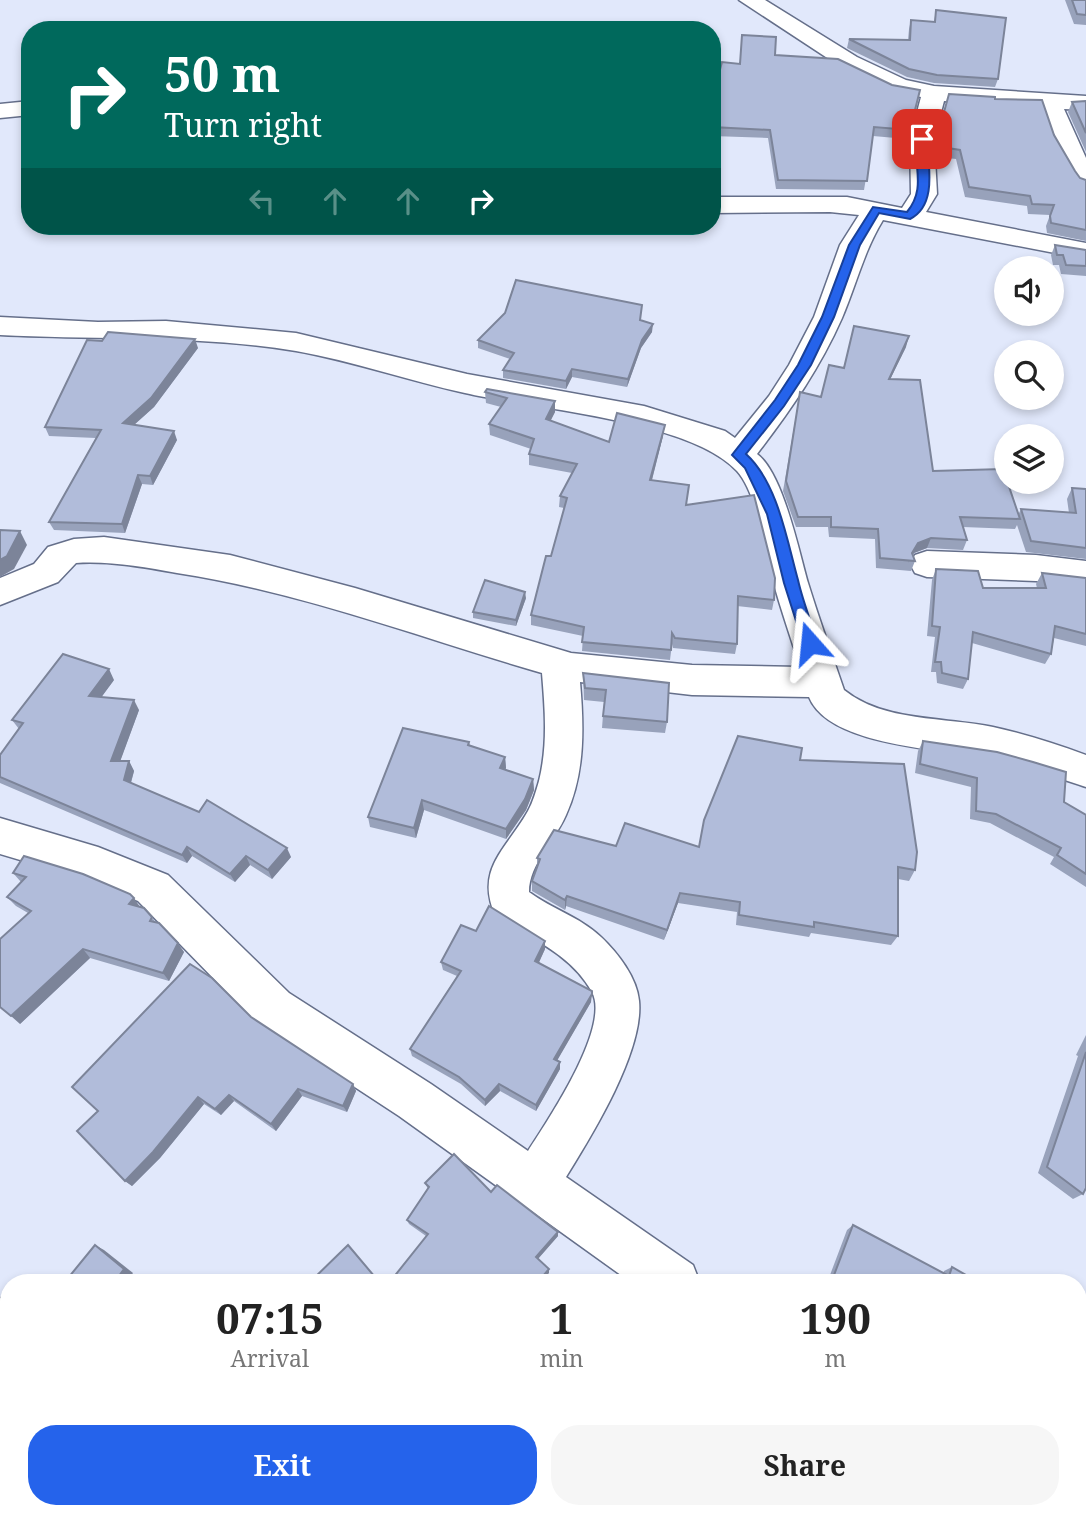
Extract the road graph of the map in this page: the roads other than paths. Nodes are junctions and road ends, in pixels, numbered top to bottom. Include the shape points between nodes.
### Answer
1 (750, 0) edge
2 (934, 93) junction
3 (1050, 102) junction
4 (1086, 103) edge
5 (21, 109) edge
6 (0, 111) edge
7 (1086, 180) edge
8 (721, 206) edge
9 (876, 210) junction
10 (910, 216) junction
11 (1086, 251) edge
12 (0, 327) edge
13 (739, 455) junction
14 (927, 564) dead end
15 (1086, 574) edge
16 (0, 592) edge
17 (560, 664) junction
18 (823, 682) junction
19 (1086, 771) edge
20 (0, 836) edge
21 (534, 1184) junction
22 (662, 1274) edge

1 - 2 street via 849,62 899,86
2 - 3 street
2 - 10 street via 922,139 924,194
3 - 4 street
3 - 7 street via 1065,143
5 - 6 street
8 - 9 street via 813,203
9 - 10 street
9 - 13 street via 854,245 828,317 804,365
10 - 11 street
12 - 13 street via 166,330 296,342 467,384 644,416 714,439
13 - 18 street via 750,465 774,514
14 - 15 street
16 - 17 street via 46,573 60,556 104,549 242,571 355,600
17 - 18 street via 692,680
17 - 21 street via 565,726 559,778 540,827 514,861 505,887 510,904 583,948 605,973 617,999 614,1031 586,1102
18 - 19 street via 828,699 847,714 992,743
20 - 21 street via 98,865 153,888 273,1009
21 - 22 street

